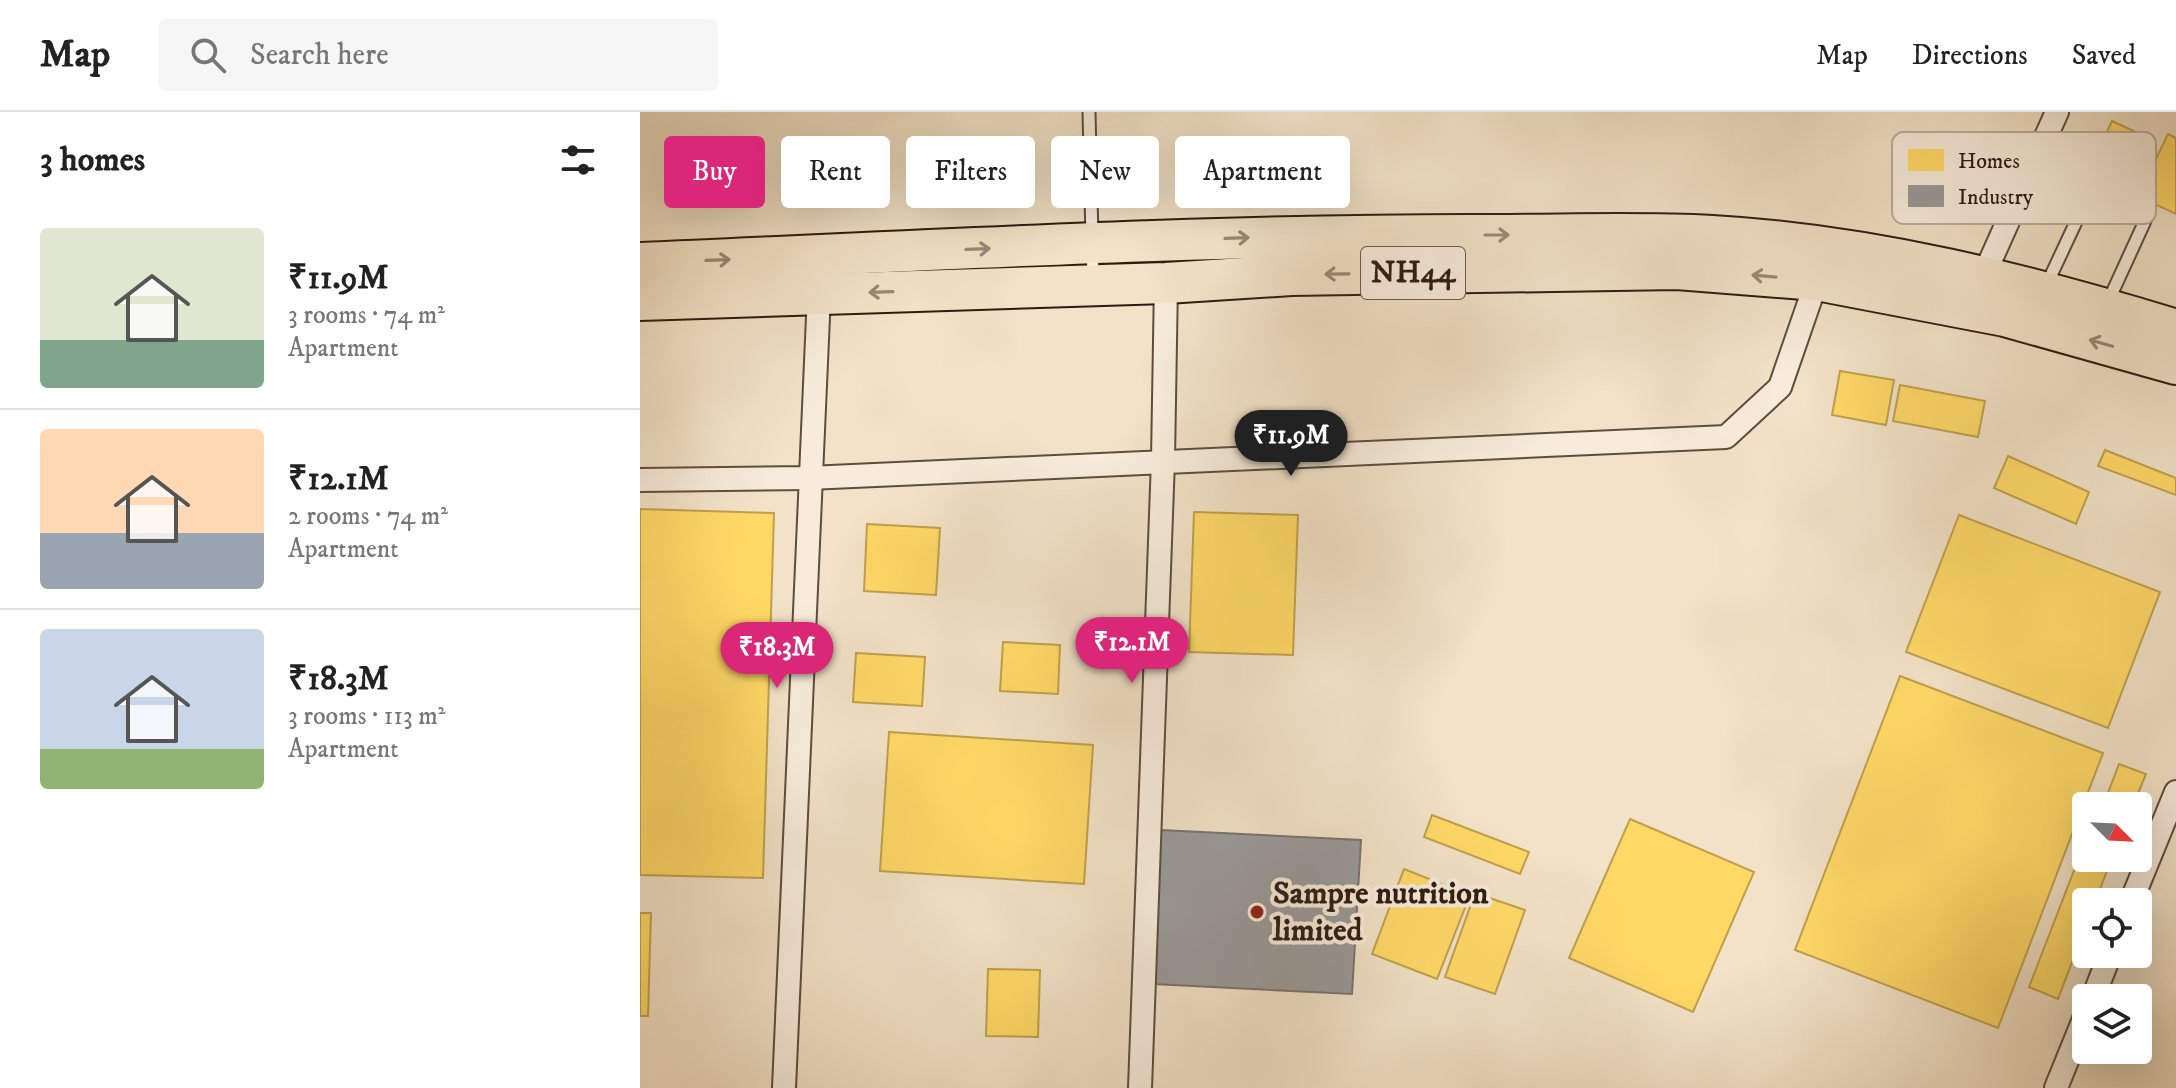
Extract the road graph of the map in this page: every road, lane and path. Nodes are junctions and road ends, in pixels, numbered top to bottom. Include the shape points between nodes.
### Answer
1 (1089, 112) edge
2 (2057, 112) edge
3 (2048, 132) edge
4 (2007, 224) edge
5 (2075, 224) edge
6 (2144, 224) edge
7 (1092, 244) junction
8 (640, 263) edge
9 (1983, 277) junction
10 (1817, 280) junction
11 (1166, 283) junction
12 (1094, 285) junction
13 (2044, 290) junction
14 (819, 294) junction
15 (640, 300) edge
16 (2105, 308) junction
17 (2176, 330) edge
18 (2176, 364) edge
19 (1163, 460) junction
20 (808, 478) junction
21 (640, 480) edge
22 (2176, 792) edge
23 (2137, 888) edge
24 (2072, 1049) edge
25 (784, 1088) edge
26 (1140, 1088) edge
27 (2056, 1088) edge

1 - 7 lane
2 - 3 street
4 - 9 street
5 - 13 lane
6 - 16 lane
8 -> 7 highway, NH44
7 -> 9 highway, NH44 via 1324,234 1713,236 1879,256
7 - 12 lane
9 - 13 highway, NH44
10 -> 11 highway, NH44 via 1677,269 1291,275
18 -> 10 highway, NH44 via 2005,316
10 - 19 street via 1780,387 1726,437
11 - 12 highway, NH44
11 - 19 street
12 -> 14 highway, NH44
13 - 16 highway, NH44
14 - 15 highway, NH44
14 - 20 street
16 - 17 highway, NH44
19 - 20 street
19 - 26 street
20 - 21 street
20 - 25 street
22 - 23 street
24 - 27 street

